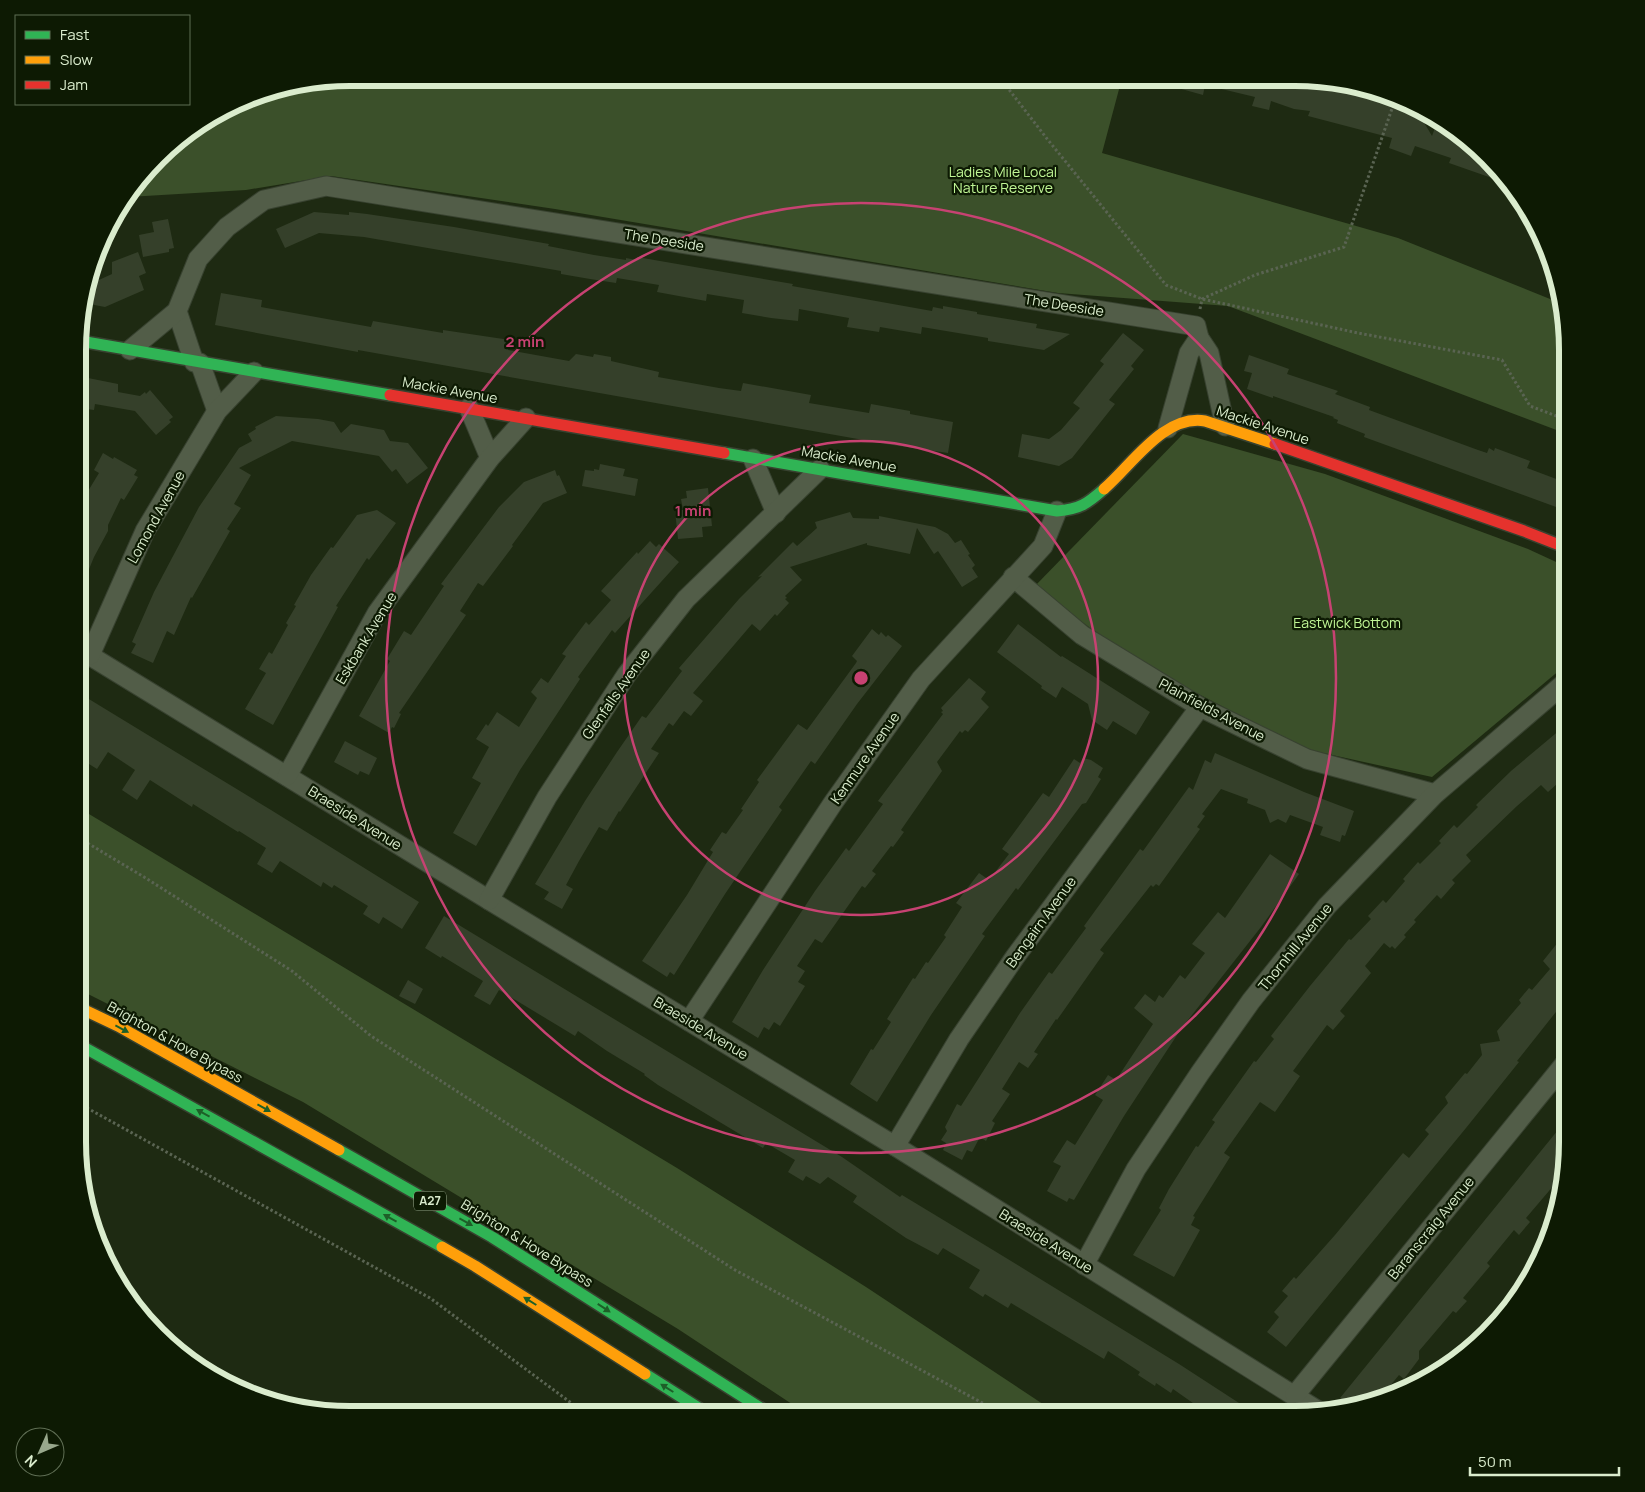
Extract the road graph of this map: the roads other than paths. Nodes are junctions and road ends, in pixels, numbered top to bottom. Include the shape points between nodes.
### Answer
1 (177, 311) junction
2 (1199, 338) junction
3 (86, 342) edge
4 (130, 350) junction
5 (197, 362) junction
6 (254, 372) junction
7 (469, 408) junction
8 (217, 411) junction
9 (526, 418) junction
10 (1225, 426) junction
11 (1168, 428) junction
12 (490, 458) junction
13 (753, 459) junction
14 (820, 469) junction
15 (1057, 510) junction
16 (776, 513) junction
17 (1559, 545) edge
18 (1013, 577) junction
19 (86, 648) edge
20 (86, 653) edge
21 (1559, 688) edge
22 (1200, 707) junction
23 (286, 776) junction
24 (1434, 794) junction
25 (489, 900) junction
26 (86, 1011) edge
27 (688, 1021) junction
28 (86, 1048) edge
29 (1559, 1071) edge
30 (894, 1146) junction
31 (1084, 1265) junction
32 (1295, 1395) junction
33 (1310, 1405) edge
34 (695, 1406) edge
35 (757, 1406) edge

1 - 2 street, The Deeside via 198,259 227,227 264,200 326,186 1196,326
1 - 4 street, The Deeside
1 - 5 street
2 - 10 street, The Deeside via 1209,353
2 - 11 street via 1190,353
3 - 4 main road, Mackie Avenue
4 - 5 main road, Mackie Avenue
5 - 6 main road, Mackie Avenue
5 - 8 street
6 - 7 main road, Mackie Avenue
6 - 8 street, Lomond Avenue
7 - 9 main road, Mackie Avenue
7 - 12 street
8 - 19 street, Lomond Avenue via 146,531
9 - 12 street, Eskbank Avenue
9 - 13 main road, Mackie Avenue
10 - 11 main road, Mackie Avenue via 1195,420
10 - 17 main road, Mackie Avenue
11 - 15 main road, Mackie Avenue via 1097,496 1078,508
12 - 23 street, Eskbank Avenue via 377,613
13 - 14 main road, Mackie Avenue
13 - 16 street
14 - 15 main road, Mackie Avenue
14 - 16 street, Glenfalls Avenue
15 - 18 street, Kenmure Avenue via 1043,546
16 - 25 street, Glenfalls Avenue via 686,599 627,674 547,797
18 - 22 street, Plainfields Avenue via 1082,635
18 - 27 street, Kenmure Avenue via 921,679 833,803
20 - 23 street, Braeside Avenue
21 - 24 street, Thornhill Avenue
22 - 24 street, Plainfields Avenue via 1307,759
22 - 30 street, Bengairn Avenue via 1015,957 959,1039
23 - 25 street, Braeside Avenue
24 - 31 street, Thornhill Avenue via 1327,906 1252,1001 1136,1169
25 - 27 street, Braeside Avenue
26 -> 35 main road, Brighton & Hove Bypass / A27 via 492,1237
27 - 30 street, Braeside Avenue
34 -> 28 main road, A27 via 475,1266
29 - 32 street, Baranscraig Avenue
30 - 31 street, Braeside Avenue
31 - 32 street, Braeside Avenue
32 - 33 street, Braeside Avenue

